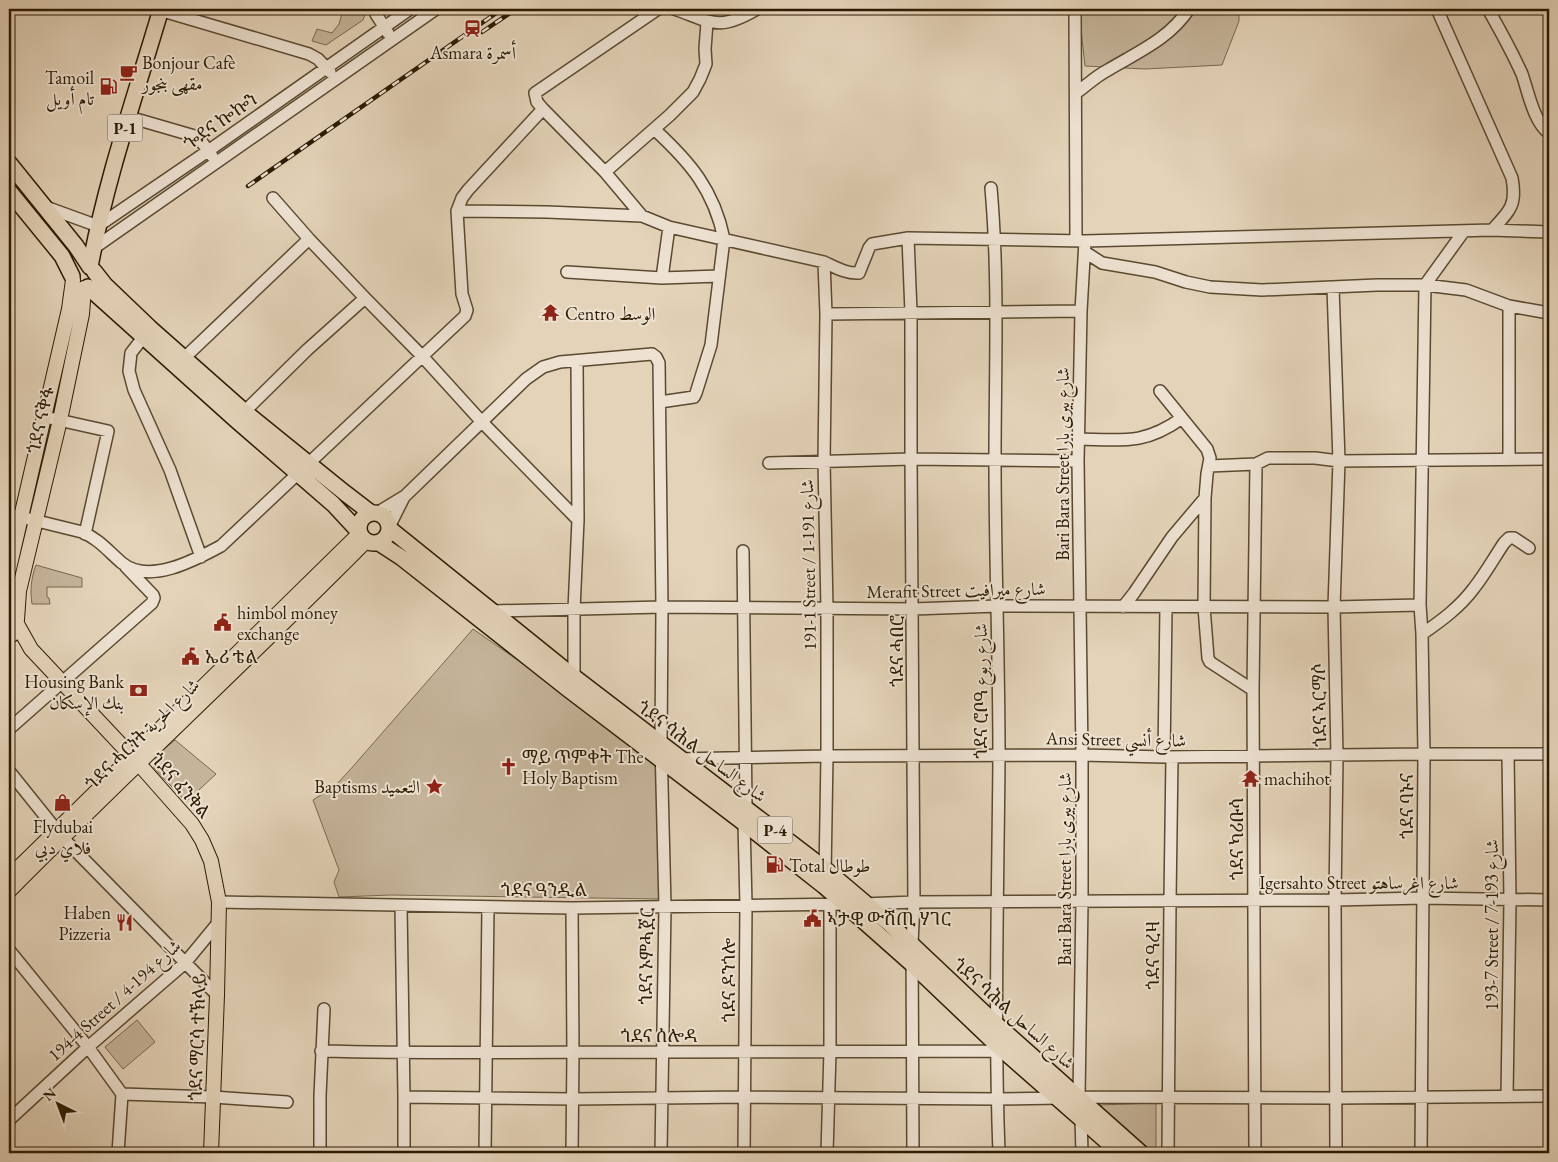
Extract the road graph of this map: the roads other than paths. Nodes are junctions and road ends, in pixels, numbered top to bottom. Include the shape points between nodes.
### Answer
1 (159, 9) edge
2 (374, 9) edge
3 (410, 9) edge
4 (436, 9) edge
5 (658, 9) edge
6 (674, 9) edge
7 (757, 9) edge
8 (1075, 9) edge
9 (1188, 9) edge
10 (1437, 9) edge
11 (1488, 9) edge
12 (707, 22) junction
13 (383, 27) junction
14 (392, 39) junction
15 (326, 68) junction
16 (334, 79) junction
17 (1076, 93) junction
18 (543, 109) junction
19 (128, 117) junction
20 (654, 129) junction
21 (1549, 133) edge
22 (208, 151) junction
23 (216, 162) junction
24 (10, 168) edge
25 (605, 172) junction
26 (992, 188) dead end
27 (9, 191) edge
28 (273, 198) dead end
29 (43, 206) junction
30 (457, 211) junction
31 (30, 216) junction
32 (642, 216) junction
33 (98, 226) junction
34 (669, 228) junction
35 (1464, 230) junction
36 (1492, 230) junction
37 (1549, 232) edge
38 (908, 238) junction
39 (724, 239) junction
40 (996, 239) junction
41 (309, 240) junction
42 (1082, 245) junction
43 (94, 248) junction
44 (824, 262) junction
45 (92, 269) junction
46 (567, 272) dead end
47 (719, 276) junction
48 (662, 278) junction
49 (79, 282) junction
50 (1424, 284) junction
51 (1332, 287) junction
52 (365, 298) junction
53 (1509, 306) junction
54 (1081, 311) junction
55 (911, 312) junction
56 (997, 312) junction
57 (1549, 313) edge
58 (826, 314) junction
59 (146, 332) junction
60 (422, 356) junction
61 (577, 361) junction
62 (180, 362) junction
63 (1160, 391) dead end
64 (660, 402) junction
65 (241, 416) junction
66 (45, 417) junction
67 (1182, 418) junction
68 (60, 420) junction
69 (481, 421) junction
70 (1079, 439) junction
71 (1509, 458) junction
72 (911, 459) junction
73 (1549, 459) edge
74 (995, 460) junction
75 (1421, 460) junction
76 (824, 461) junction
77 (1078, 461) junction
78 (1339, 461) junction
79 (309, 463) junction
80 (769, 463) dead end
81 (1256, 464) junction
82 (1209, 466) junction
83 (298, 474) junction
84 (405, 496) junction
85 (1206, 498) junction
86 (374, 513) junction
87 (22, 517) edge
88 (578, 520) junction
89 (390, 527) junction
90 (86, 534) junction
91 (366, 537) junction
92 (1528, 548) dead end
93 (743, 551) dead end
94 (201, 557) junction
95 (124, 565) junction
96 (9, 569) edge
97 (1420, 605) junction
98 (997, 606) junction
99 (1080, 606) junction
100 (662, 607) junction
101 (743, 607) junction
102 (1123, 607) junction
103 (1166, 607) junction
104 (1204, 607) junction
105 (1254, 607) junction
106 (1334, 607) junction
107 (827, 608) junction
108 (913, 609) junction
109 (574, 610) junction
110 (492, 611) junction
111 (14, 618) edge
112 (1422, 634) junction
113 (9, 639) edge
114 (31, 649) junction
115 (61, 682) junction
116 (571, 683) junction
117 (1253, 690) junction
118 (9, 729) edge
119 (661, 744) junction
120 (1424, 754) junction
121 (1508, 754) junction
122 (1549, 754) edge
123 (1082, 755) junction
124 (828, 756) junction
125 (914, 756) junction
126 (999, 756) junction
127 (1254, 756) junction
128 (1337, 756) junction
129 (1168, 757) junction
130 (744, 758) junction
131 (682, 759) junction
132 (135, 760) junction
133 (662, 760) junction
134 (9, 771) edge
135 (746, 807) junction
136 (744, 824) junction
137 (59, 833) junction
138 (825, 869) junction
139 (9, 877) edge
140 (824, 886) junction
141 (9, 891) edge
142 (1423, 898) junction
143 (1254, 900) junction
144 (1336, 900) junction
145 (1510, 900) junction
146 (1549, 900) edge
147 (997, 901) junction
148 (1170, 901) junction
149 (219, 902) junction
150 (914, 902) junction
151 (1082, 902) junction
152 (837, 904) junction
153 (746, 905) junction
154 (869, 905) junction
155 (400, 906) junction
156 (665, 906) junction
157 (488, 907) junction
158 (572, 908) junction
159 (218, 923) junction
160 (912, 944) junction
161 (9, 950) edge
162 (184, 963) junction
163 (912, 964) junction
164 (217, 995) junction
165 (324, 1009) dead end
166 (996, 1024) junction
167 (88, 1048) junction
168 (997, 1048) junction
169 (321, 1051) junction
170 (830, 1051) junction
171 (913, 1051) junction
172 (487, 1052) junction
173 (662, 1052) junction
174 (403, 1053) junction
175 (573, 1053) junction
176 (745, 1053) junction
177 (122, 1094) junction
178 (1421, 1096) junction
179 (1507, 1096) junction
180 (1549, 1096) edge
181 (213, 1097) junction
182 (404, 1097) junction
183 (745, 1097) junction
184 (1079, 1097) junction
185 (829, 1098) junction
186 (913, 1098) junction
187 (1058, 1098) junction
188 (1169, 1098) junction
189 (1256, 1098) junction
190 (1337, 1098) junction
191 (486, 1099) junction
192 (573, 1099) junction
193 (661, 1099) junction
194 (997, 1099) junction
195 (287, 1102) dead end
196 (1081, 1118) junction
197 (9, 1120) edge
198 (118, 1153) edge
199 (211, 1153) edge
200 (320, 1153) edge
201 (404, 1153) edge
202 (485, 1153) edge
203 (572, 1153) edge
204 (661, 1153) edge
205 (744, 1153) edge
206 (828, 1153) edge
207 (913, 1153) edge
208 (999, 1153) edge
209 (1082, 1153) edge
210 (1120, 1153) edge
211 (1141, 1153) edge
212 (1168, 1153) edge
213 (1255, 1153) edge
214 (1336, 1153) edge
215 (1421, 1153) edge

1 - 15 street via 309,54
1 - 19 highway, P-1
2 - 13 street
3 - 13 street, ጐደና ኰኰን
4 - 14 street, ጐደና ኰኰን
5 - 18 street via 535,93
6 - 12 street
7 - 12 street via 727,23
8 - 17 street, Bari Bara Street شارع بيرى بارا
9 - 17 street via 1164,36 1105,71
10 - 36 street via 1512,178 1514,202
11 - 21 street via 1522,75 1535,113
12 - 20 street via 706,64 700,80 693,92
13 - 14 street
13 - 15 street, ጐደና ኰኰን
14 - 16 street, ጐደና ኰኰን
15 - 16 street
15 - 22 street, ጐደና ኰኰን
16 - 23 street, ጐደና ኰኰን
17 - 42 street, Bari Bara Street شارع بيرى بارا
18 - 25 street
18 - 30 street via 468,190
19 - 22 street via 198,137
19 - 33 highway, P-1
20 - 25 street
20 - 39 street via 688,162 699,178
22 - 23 street
22 - 33 street, ጐደና ኰኰን
23 - 43 street, ጐደና ኰኰን
24 - 29 highway
25 - 32 street
26 - 40 street, ጎደና ሮቦዓ شارع ربوع
27 - 31 highway
28 - 41 street
29 - 31 highway
29 - 33 street
29 - 45 highway
30 - 32 street
30 - 60 street via 465,316
31 - 49 highway
32 - 34 street
33 - 43 highway, P-1
34 - 39 street
34 - 48 street
35 - 36 street
35 - 42 street
35 - 50 street
36 - 37 street
38 - 40 street
38 - 44 street via 872,244 859,273 847,272
38 - 55 street, ጎደና ሓበሮ
39 - 44 street
39 - 47 street
40 - 42 street
40 - 56 street, ጎደና ሮቦዓ شارع ربوع
41 - 52 street
41 - 62 street
42 - 51 street via 1102,263 1154,272 1210,288
42 - 54 street, Bari Bara Street شارع بيرى بارا
43 - 45 highway, P-1
44 - 58 street, 191-1 Street / شارع 191-1
45 - 49 highway via 95,278 91,285
45 - 49 highway via 84,264 77,266 73,272
45 - 59 highway
46 - 48 street
47 - 48 street
47 - 64 street via 711,345 696,393 694,397
49 - 59 highway
49 - 66 main road, ጎደና ናቅፋ
49 - 68 main road, ጎደና ናቅፋ via 82,314
50 - 51 street
50 - 53 street via 1466,290
50 - 75 street, ጎደና ባኑና
51 - 78 street, ጎደና ኣርማሶ
52 - 60 street
52 - 65 street
53 - 57 street
53 - 71 street
54 - 56 street
54 - 70 street, Bari Bara Street شارع بيرى بارا
55 - 56 street
55 - 58 street
55 - 72 street, ጎደና ሓበሮ
56 - 74 street, ጎደና ሮቦዓ شارع ربوع
58 - 76 street, 191-1 Street / شارع 191-1
59 - 62 highway
59 - 94 street via 131,353 128,370 170,470
60 - 69 street
60 - 79 street
61 - 64 street, ጎደና ኦምሓጀር via 652,354 659,363
61 - 69 street via 542,367
61 - 88 street
62 - 65 highway
63 - 67 street
64 - 100 street, ጎደና ኦምሓጀር
65 - 79 highway
65 - 83 highway, ጎደና ሳሕል شارع الساحل
66 - 68 street
66 - 87 main road, ጎደና ናቅፋ
67 - 70 street via 1145,437
67 - 82 street via 1207,449
68 - 87 main road, ጎደና ናቅፋ
68 - 90 street via 108,431
69 - 84 street
69 - 88 street
70 - 77 street, Bari Bara Street شارع بيرى بارا
71 - 73 street
71 - 75 street
72 - 74 street
72 - 76 street
72 - 108 street, ጎደና ሓበሮ
74 - 77 street
74 - 98 street, ጎደና ሮቦዓ شارع ربوع
75 - 78 street
75 - 97 street, ጎደና ባኑና
76 - 80 street
76 - 107 street, 191-1 Street / شارع 191-1
77 - 99 street, Bari Bara Street شارع بيرى بارا
78 - 81 street via 1268,458
78 - 106 street, ጎደና ኣርማሶ
79 - 83 street
79 - 86 highway
81 - 82 street
81 - 105 street, ጎደና ካሪቡሳ
82 - 85 street
83 - 91 highway, ጎደና ሳሕል شارع الساحل
83 - 94 street via 221,546
84 - 86 street
84 - 89 street
85 - 102 street via 1172,537
85 - 104 street
86 - 89 highway via 385,516
86 - 91 highway via 363,518 359,527
87 - 90 street
87 - 96 main road, ጎደና ናቅፋ
87 - 111 main road, ጎደና ናቅፋ via 19,591
88 - 109 street
89 - 91 highway via 385,539
89 - 110 highway, ጎደና ሳሕል شارع الساحل / P-4
90 - 95 street via 100,542
91 - 116 highway, ጎደና ሳሕል شارع الساحل / P-4 via 402,558
91 - 132 main road, ጎደና ሓርነት شارع الحرية via 194,697
92 - 112 street via 1509,538 1474,589
93 - 101 street, ጎደና ዶንጎሎ
94 - 95 street via 154,572
95 - 115 street via 153,595 152,603
97 - 106 street, Merafit Street شارع ميرافيت
97 - 112 street, ጎደና ባኑና
98 - 99 street, Merafit Street شارع ميرافيت
98 - 108 street, Merafit Street شارع ميرافيت
98 - 126 street, ጎደና ሮቦዓ شارع ربوع
99 - 102 street, Merafit Street شارع ميرافيت
99 - 123 street, Bari Bara Street شارع بيرى بارا
100 - 101 street, Merafit Street شارع ميرافيت
100 - 109 street, Merafit Street شارع ميرافيت
100 - 119 street, ጎደና ኦምሓጀር
101 - 107 street, Merafit Street شارع ميرافيت
101 - 130 street, ጎደና ዶንጎሎ
102 - 103 street, Merafit Street شارع ميرافيت
103 - 104 street, Merafit Street شارع ميرافيت
103 - 129 street, ጎደና ዓረዛ
104 - 105 street, Merafit Street شارع ميرافيت
104 - 117 street via 1210,662
105 - 106 street, Merafit Street شارع ميرافيت
105 - 117 street, ጎደና ካሪቡሳ
106 - 128 street, ጎደና ኣርማሶ
107 - 108 street, Merafit Street شارع ميرافيت
107 - 124 street, 191-1 Street / شارع 191-1
108 - 125 street, ጎደና ሓበሮ
109 - 110 street, Merafit Street شارع ميرافيت
109 - 116 street
110 - 116 highway, ጎደና ሳሕል شارع الساحل / P-4
111 - 113 main road via 14,633
111 - 114 main road, ጎደና ፈንቅል
112 - 120 street, ጎደና ባኑና
113 - 114 main road, ጎደና ፈንቅል
114 - 115 main road, ጎደና ፈንቅል
115 - 118 street
115 - 132 main road, ጎደና ፈንቅል
116 - 119 highway, ጎደና ሳሕል شارع الساحل / P-4
116 - 133 highway, ጎደና ሳሕል شارع الساحل / P-4
117 - 127 street, ጎደና ካሪቡሳ
119 - 131 highway, ጎደና ሳሕል شارع الساحل / P-4
119 - 133 street, ጎደና ኦምሓጀር
120 - 121 street, Ansi Street شارع أنسي
120 - 128 street, Ansi Street شارع أنسي
120 - 142 street, ጎደና ባኑና
121 - 122 street, Ansi Street شارع أنسي
121 - 145 street, 193-7 Street / شارع 193-7
123 - 126 street, Ansi Street شارع أنسي
123 - 129 street, Ansi Street شارع أنسي
123 - 151 street, Bari Bara Street شارع بيرى بارا
124 - 125 street, Ansi Street شارع أنسي
124 - 130 street, Ansi Street شارع أنسي
124 - 138 street, 191-1 Street / شارع 191-1
125 - 126 street, Ansi Street شارع أنسي
125 - 150 street, ጎደና ሓበሮ
126 - 147 street, ጎደና ሮቦዓ شارع ربوع
127 - 128 street, Ansi Street شارع أنسي
127 - 129 street, Ansi Street شارع أنسي
127 - 143 street, ጎደና ካሪቡሳ
128 - 144 street, ጎደና ኣርማሶ
129 - 148 street, ጎደና ዓረዛ
130 - 131 street, Ansi Street شارع أنسي
130 - 135 street, ጎደና ዶንጎሎ
131 - 133 street, Ansi Street شارع أنسي
131 - 135 highway, ጎደና ሳሕል شارع الساحل / P-4
132 - 137 main road, ጎደና ሓርነት شارع الحرية
132 - 149 main road, ጎደና ፈንቅል via 192,824 202,840 211,861
133 - 136 highway, ጎደና ሳሕል شارع الساحل / P-4
133 - 156 street, ጎደና ኦምሓጀር
134 - 137 street
135 - 136 street, ጎደና ዶንጎሎ
135 - 138 highway, ጎደና ሳሕል شارع الساحل / P-4
136 - 140 highway, ጎደና ሳሕል شارع الساحل / P-4
136 - 153 street, ጎደና ዶንጎሎ
137 - 139 main road, ጎደና ሓርነት شارع الحرية
137 - 141 main road, ጎደና ሓርነት شارع الحرية
137 - 162 street
138 - 140 street, 191-1 Street / شارع 191-1
138 - 154 highway, ጎደና ሳሕል شارع الساحل / P-4
140 - 152 highway, ጎደና ሳሕል شارع الساحل / P-4
142 - 144 street, Igersahto Street شارع اغرساهتو
142 - 145 street, Igersahto Street شارع اغرساهتو
142 - 178 street, ጎደና ባኑና
143 - 144 street, Igersahto Street شارع اغرساهتو
143 - 148 street, Igersahto Street شارع اغرساهتو
143 - 189 street, ጎደና ካሪቡሳ
144 - 190 street, ጎደና ኣርማሶ
145 - 146 street, Igersahto Street شارع اغرساهتو
145 - 179 street, 193-7 Street / شارع 193-7
147 - 150 street, Igersahto Street شارع اغرساهتو
147 - 151 street, Igersahto Street شارع اغرساهتو
147 - 166 street, ጎደና ሮቦዓ شارع ربوع
148 - 151 street, Igersahto Street شارع اغرساهتو
148 - 188 street, ጎደና ዓረዛ
149 - 155 street, ጎደና ዓንዲል
149 - 159 main road, ጎደና ፈንቅል
150 - 154 street, Igersahto Street شارع اغرساهتو
150 - 160 street, ጎደና ሓበሮ
151 - 184 street, Bari Bara Street شارع بيرى بارا
152 - 153 street, ጎደና ዓንዲል
152 - 154 street, ጎደና ዓንዲል
152 - 163 highway, ጎደና ሳሕል شارع الساحل / P-4
152 - 170 street
153 - 156 street, ጎደና ዓንዲል
153 - 176 street, ጎደና ዶንጎሎ
154 - 160 highway, ጎደና ሳሕል شارع الساحل / P-4
155 - 157 street, ጎደና ዓንዲል
155 - 174 street
156 - 158 street, ጎደና ዓንዲል
156 - 173 street, ጎደና ኦምሓጀር
157 - 158 street, ጎደና ዓንዲል
157 - 172 street
158 - 175 street
159 - 162 street, 194-4 Street / شارع 194-4
159 - 164 main road, ጎደና ማርሳ ተኽላይ
160 - 163 street, ጎደና ሓበሮ
160 - 166 highway, ጎደና ሳሕል شارع الساحل / P-4
161 - 167 street
162 - 164 street
162 - 167 street, 194-4 Street / شارع 194-4
163 - 168 highway, ጎደና ሳሕል شارع الساحل / P-4
163 - 171 street, ጎደና ሓበሮ
164 - 181 main road, ጎደና ማርሳ ተኽላይ
165 - 169 street
166 - 168 street, ጎደና ሮቦዓ شارع ربوع
166 - 184 highway, ጎደና ሳሕል شارع الساحل / P-4
167 - 177 street
167 - 197 street, 194-4 Street / شارع 194-4
168 - 171 street, ጎደና ሰሎዳ
168 - 187 highway, ጎደና ሳሕል شارع الساحل / P-4
168 - 194 street, ጎደና ሮቦዓ شارع ربوع
169 - 174 street, ጎደና ሰሎዳ
169 - 200 street
170 - 171 street, ጎደና ሰሎዳ
170 - 176 street, ጎደና ሰሎዳ
170 - 185 street
171 - 186 street, ጎደና ሓበሮ
172 - 174 street, ጎደና ሰሎዳ
172 - 175 street, ጎደና ሰሎዳ
172 - 191 street
173 - 175 street, ጎደና ሰሎዳ
173 - 176 street, ጎደና ሰሎዳ
173 - 193 street, ጎደና ኦምሓጀር
174 - 182 street
175 - 192 street
176 - 183 street, ጎደና ዶንጎሎ
177 - 181 street
177 - 198 street
178 - 179 street
178 - 190 street
178 - 215 street, ጎደና ባኑና
179 - 180 street
181 - 195 street
181 - 199 main road, ጎደና ማርሳ ተኽላይ
182 - 191 street
182 - 201 street
183 - 185 street
183 - 193 street
183 - 205 street, ጎደና ዶንጎሎ
184 - 187 street
184 - 188 street
184 - 196 street, Bari Bara Street شارع بيرى بارا
184 - 211 highway, ጎደና ሳሕል شارع الساحل / P-4
185 - 186 street
185 - 206 street
186 - 194 street
186 - 207 street, ጎደና ሓበሮ
187 - 194 street
187 - 196 highway, ጎደና ሳሕል شارع الساحل / P-4
188 - 189 street
188 - 212 street, ጎደና ዓረዛ
189 - 190 street
189 - 213 street, ጎደና ካሪቡሳ
190 - 214 street, ጎደና ኣርማሶ
191 - 192 street
191 - 202 street
192 - 193 street
192 - 203 street
193 - 204 street, ጎደና ኦምሓጀር
194 - 208 street, ጎደና ሮቦዓ شارع ربوع
196 - 209 street, Bari Bara Street شارع بيرى بارا
196 - 210 highway, ጎደና ሳሕል شارع الساحل / P-4

